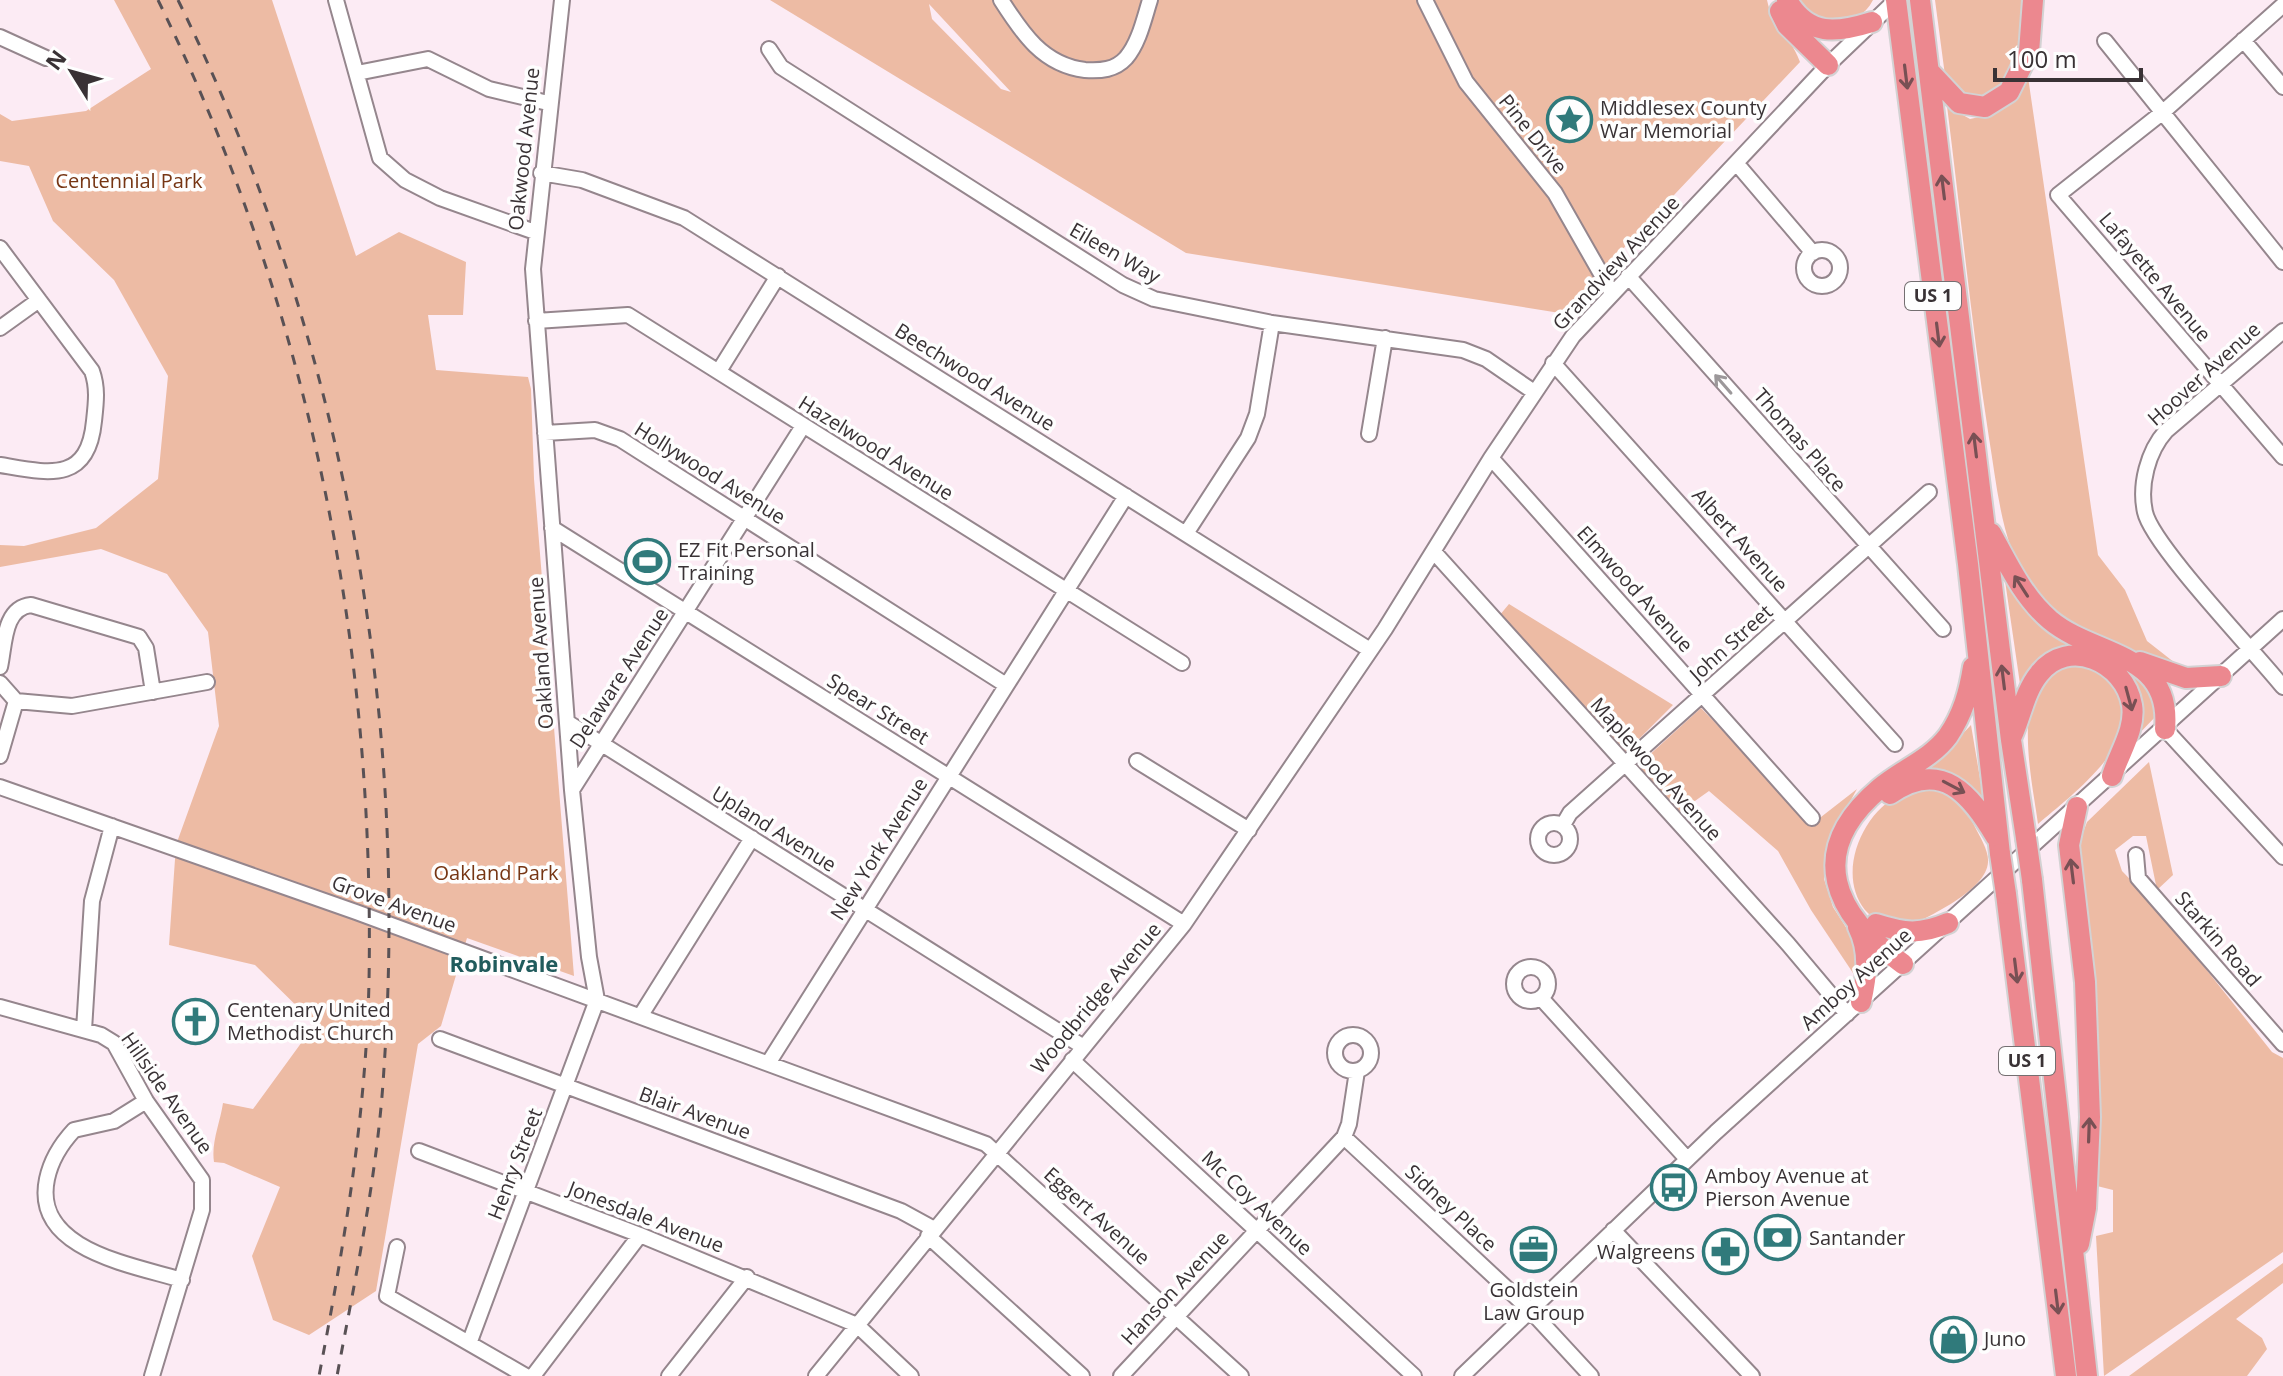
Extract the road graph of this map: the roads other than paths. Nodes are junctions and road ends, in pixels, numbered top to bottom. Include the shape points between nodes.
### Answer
1 (336, 0) edge
2 (562, 0) edge
3 (1001, 0) edge
4 (1150, 0) edge
5 (1425, 0) edge
6 (1776, 0) edge
7 (1787, 0) edge
8 (1896, 0) edge
9 (1920, 0) edge
10 (2033, 0) edge
11 (2283, 5) edge
12 (1872, 22) junction
13 (0, 37) edge
14 (2243, 40) junction
15 (2105, 41) dead end
16 (769, 49) dead end
17 (46, 58) dead end
18 (1828, 65) junction
19 (1929, 71) junction
20 (357, 73) junction
21 (2283, 87) edge
22 (548, 103) junction
23 (2163, 112) junction
24 (1737, 164) junction
25 (541, 173) junction
26 (535, 232) junction
27 (0, 248) edge
28 (1813, 253) dead end
29 (2283, 262) edge
30 (778, 276) junction
31 (1628, 276) junction
32 (1612, 293) junction
33 (39, 300) junction
34 (535, 303) joint
35 (536, 321) junction
36 (1272, 323) junction
37 (0, 328) edge
38 (2283, 331) edge
39 (1385, 338) junction
40 (1553, 363) junction
41 (719, 371) junction
42 (2219, 383) junction
43 (1534, 392) junction
44 (803, 426) junction
45 (545, 433) junction
46 (1369, 434) dead end
47 (2283, 457) edge
48 (1491, 458) junction
49 (0, 465) edge
50 (1929, 492) dead end
51 (1126, 496) junction
52 (745, 519) junction
53 (1985, 523) junction
54 (552, 528) junction
55 (1187, 532) junction
56 (1868, 547) junction
57 (1434, 552) junction
58 (1065, 590) junction
59 (685, 612) junction
60 (2283, 619) edge
61 (1786, 621) junction
62 (1385, 629) joint
63 (1943, 629) dead end
64 (1977, 643) junction
65 (2251, 648) junction
66 (1370, 650) junction
67 (2136, 661) junction
68 (1182, 663) dead end
69 (0, 667) edge
70 (2221, 676) junction
71 (207, 682) dead end
72 (0, 683) edge
73 (1006, 685) junction
74 (2283, 687) edge
75 (153, 692) junction
76 (1703, 696) junction
77 (16, 701) junction
78 (567, 722) junction
79 (2165, 729) junction
80 (2011, 740) junction
81 (601, 744) junction
82 (1895, 744) dead end
83 (0, 756) edge
84 (1137, 761) dead end
85 (1626, 765) junction
86 (2112, 776) junction
87 (949, 777) junction
88 (0, 787) edge
89 (572, 790) junction
90 (2077, 807) junction
91 (1812, 818) dead end
92 (1563, 825) dead end
93 (112, 826) junction
94 (1249, 830) junction
95 (752, 838) junction
96 (1999, 848) junction
97 (2136, 855) dead end
98 (2283, 857) edge
99 (865, 909) junction
100 (1855, 919) junction
101 (1948, 923) junction
102 (1184, 924) junction
103 (1876, 924) junction
104 (1906, 962) junction
105 (1541, 998) dead end
106 (597, 1000) junction
107 (0, 1007) edge
108 (1854, 1008) junction
109 (641, 1015) junction
110 (84, 1030) junction
111 (440, 1039) dead end
112 (2283, 1044) edge
113 (1082, 1046) junction
114 (1072, 1060) junction
115 (769, 1062) junction
116 (1357, 1071) dead end
117 (566, 1087) junction
118 (146, 1101) junction
119 (1344, 1137) junction
120 (419, 1151) dead end
121 (996, 1151) junction
122 (1687, 1159) junction
123 (526, 1191) junction
124 (1256, 1230) junction
125 (1613, 1230) junction
126 (931, 1232) junction
127 (640, 1235) junction
128 (397, 1247) dead end
129 (2075, 1267) junction
130 (747, 1277) junction
131 (182, 1280) junction
132 (1530, 1310) junction
133 (1177, 1316) junction
134 (857, 1325) junction
135 (470, 1341) junction
136 (152, 1376) edge
137 (526, 1376) edge
138 (533, 1376) edge
139 (669, 1376) edge
140 (816, 1376) edge
141 (911, 1376) edge
142 (1082, 1376) edge
143 (1121, 1376) edge
144 (1241, 1376) edge
145 (1414, 1376) edge
146 (1462, 1376) edge
147 (1591, 1376) edge
148 (1752, 1376) edge
149 (2066, 1376) edge
150 (2087, 1376) edge

1 - 20 street
2 - 22 street, Oakwood Avenue
3 - 4 street via 1039,50 1065,66 1095,71 1115,67 1130,52
5 - 32 street, Pine Drive via 1466,82 1555,193
6 - 18 highway via 1787,25
7 - 12 highway via 1801,20 1827,32
8 - 12 street, Grandview Avenue
8 -> 64 highway, US 1
9 - 19 highway, US 1
10 - 19 highway via 2029,52 2009,92 1985,107 1959,103
11 - 14 street
12 - 18 street, Grandview Avenue
13 - 17 street
14 - 21 street
14 - 23 street
15 - 23 street
16 - 36 street, Eileen Way via 781,67 1123,285 1154,299
18 - 24 street, Grandview Avenue
53 -> 19 highway, US 1
20 - 22 street via 428,59 489,89
20 - 26 street via 373,141 390,168 440,198
22 - 25 street, Oakwood Avenue
23 - 29 street
23 - 42 street, Lafayette Avenue via 2058,195
24 - 28 street
24 - 31 street, Grandview Avenue
25 - 26 street, Oakwood Avenue
25 - 30 street, Beechwood Avenue via 582,180 670,211
26 - 34 street, Oakwood Avenue
27 - 33 street
30 - 41 street
30 - 51 street, Beechwood Avenue
31 - 32 street, Grandview Avenue
56 -> 31 street, Thomas Place
32 - 40 street, Grandview Avenue
33 - 37 street
33 - 49 street via 92,371 92,436 88,450 68,469
34 - 35 street, Oakland Avenue
35 - 41 street, Hazelwood Avenue via 628,315
35 - 45 street, Oakland Avenue
36 - 39 street, Eileen Way
36 - 55 street via 1248,438
38 - 42 street, Hoover Avenue
39 - 43 street, Eileen Way via 1463,350
39 - 46 street
40 - 43 street, Grandview Avenue
40 - 61 street, Albert Avenue
41 - 44 street, Hazelwood Avenue
42 - 47 street, Lafayette Avenue
42 - 65 street, Hoover Avenue via 2158,440 2143,484 2145,514 2162,544
43 - 48 street, Grandview Avenue
44 - 52 street, Delaware Avenue
44 - 58 street, Hazelwood Avenue
45 - 52 street, Hollywood Avenue via 608,433
45 - 54 street, Oakland Avenue
48 - 57 street, Grandview Avenue
48 - 76 street, Elmwood Avenue
50 - 56 street, John Street
51 - 55 street, Beechwood Avenue
51 - 58 street, New York Avenue
52 - 59 street, Delaware Avenue
52 - 73 street, Hollywood Avenue
67 -> 53 highway via 2052,621 2029,598
80 -> 53 highway, US 1
54 - 59 street, Spear Street
54 - 78 street, Oakland Avenue
55 - 66 street, Beechwood Avenue
56 - 61 street, John Street
56 - 63 street, Thomas Place
57 - 62 street, Grandview Avenue
57 - 85 street, Maplewood Avenue
58 - 68 street, Hazelwood Avenue
58 - 73 street, New York Avenue
59 - 81 street, Delaware Avenue
59 - 87 street, Spear Street
60 - 65 street, Amboy Avenue
61 - 76 street, John Street
61 - 82 street, Albert Avenue
62 - 66 street, Woodbridge Avenue
64 - 96 highway, US 1
64 - 100 highway via 1968,696 1946,738 1876,791 1845,832 1834,872 1838,893
65 - 70 street, Amboy Avenue
65 - 74 street, Hoover Avenue
66 - 94 street, Woodbridge Avenue
67 - 70 highway via 2186,678
67 - 79 highway via 2163,699
69 - 75 street via 10,618 19,607 31,605 139,637 146,648
70 - 79 street, Amboy Avenue
71 - 75 street
72 - 77 street
73 - 87 street, New York Avenue
75 - 77 street via 72,706
76 - 85 street, John Street
76 - 91 street, Elmwood Avenue
77 - 83 street
78 - 81 street, Upland Avenue
78 - 89 street, Oakland Avenue
79 - 86 street, Amboy Avenue
79 - 98 street
80 -> 86 highway via 2038,674 2062,658 2093,658 2118,675 2133,707
80 - 129 highway, US 1, bridge
81 - 89 street, Delaware Avenue
81 - 95 street, Upland Avenue
84 - 94 street
85 - 92 street, John Street
85 - 108 street, Maplewood Avenue
86 - 90 street, Amboy Avenue
87 - 99 street, New York Avenue
87 - 102 street, Spear Street
88 - 93 street, Grove Avenue
89 - 106 street, Oakland Avenue
90 - 101 street, Amboy Avenue
129 -> 90 highway via 2086,1208 2090,1117 2087,1013 2069,845
93 - 106 street, Grove Avenue
93 - 110 street via 92,901
94 - 102 street, Woodbridge Avenue
95 - 99 street, Upland Avenue
95 - 109 street
103 -> 96 highway via 1858,908 1848,889 1850,844 1882,799 1904,784 1945,781 1965,792
96 -> 149 highway, US 1, bridge
97 - 112 street, Starkin Road via 2138,878
99 - 113 street, Upland Avenue
99 - 115 street, New York Avenue
100 - 104 highway
100 - 108 highway via 1865,941 1865,984
101 - 103 highway via 1915,933
101 - 104 street, Amboy Avenue
102 - 113 street, Woodbridge Avenue
103 - 104 highway
104 - 108 street, Amboy Avenue
105 - 122 street
106 - 109 street, Grove Avenue
106 - 117 street, Henry Street
107 - 110 street, Hillside Avenue
108 - 122 street, Amboy Avenue
109 - 115 street, Grove Avenue
110 - 118 street, Hillside Avenue via 114,1043
111 - 117 street, Blair Avenue
113 - 114 street, Woodbridge Avenue
114 - 121 street, Woodbridge Avenue
114 - 124 street, Mc Coy Avenue
115 - 121 street, Grove Avenue
116 - 119 street
117 - 123 street, Henry Street
117 - 126 street, Blair Avenue via 901,1211
118 - 131 street, Hillside Avenue via 202,1180 202,1210
118 - 131 street via 114,1121 74,1130 50,1166 44,1192 60,1230 74,1240 95,1253
119 - 124 street, Hanson Avenue
119 - 132 street, Sidney Place
120 - 123 street, Jonesdale Avenue
121 - 126 street, Woodbridge Avenue
121 - 133 street, Eggert Avenue
122 - 125 street, Amboy Avenue
123 - 127 street, Jonesdale Avenue
123 - 135 street, Henry Street
124 - 133 street, Hanson Avenue
124 - 145 street, Mc Coy Avenue
125 - 132 street, Amboy Avenue
125 - 148 street
126 - 134 street, Woodbridge Avenue
126 - 142 street, Blair Avenue
127 - 130 street, Jonesdale Avenue
127 - 138 street
128 - 135 street via 387,1296
129 - 150 highway, US 1
130 - 134 street, Jonesdale Avenue
130 - 139 street
131 - 136 street, Hillside Avenue
132 - 146 street, Amboy Avenue
132 - 147 street, Sidney Place
133 - 143 street, Hanson Avenue
133 - 144 street, Eggert Avenue
134 - 140 street, Woodbridge Avenue
134 - 141 street, Jonesdale Avenue
135 - 137 street

